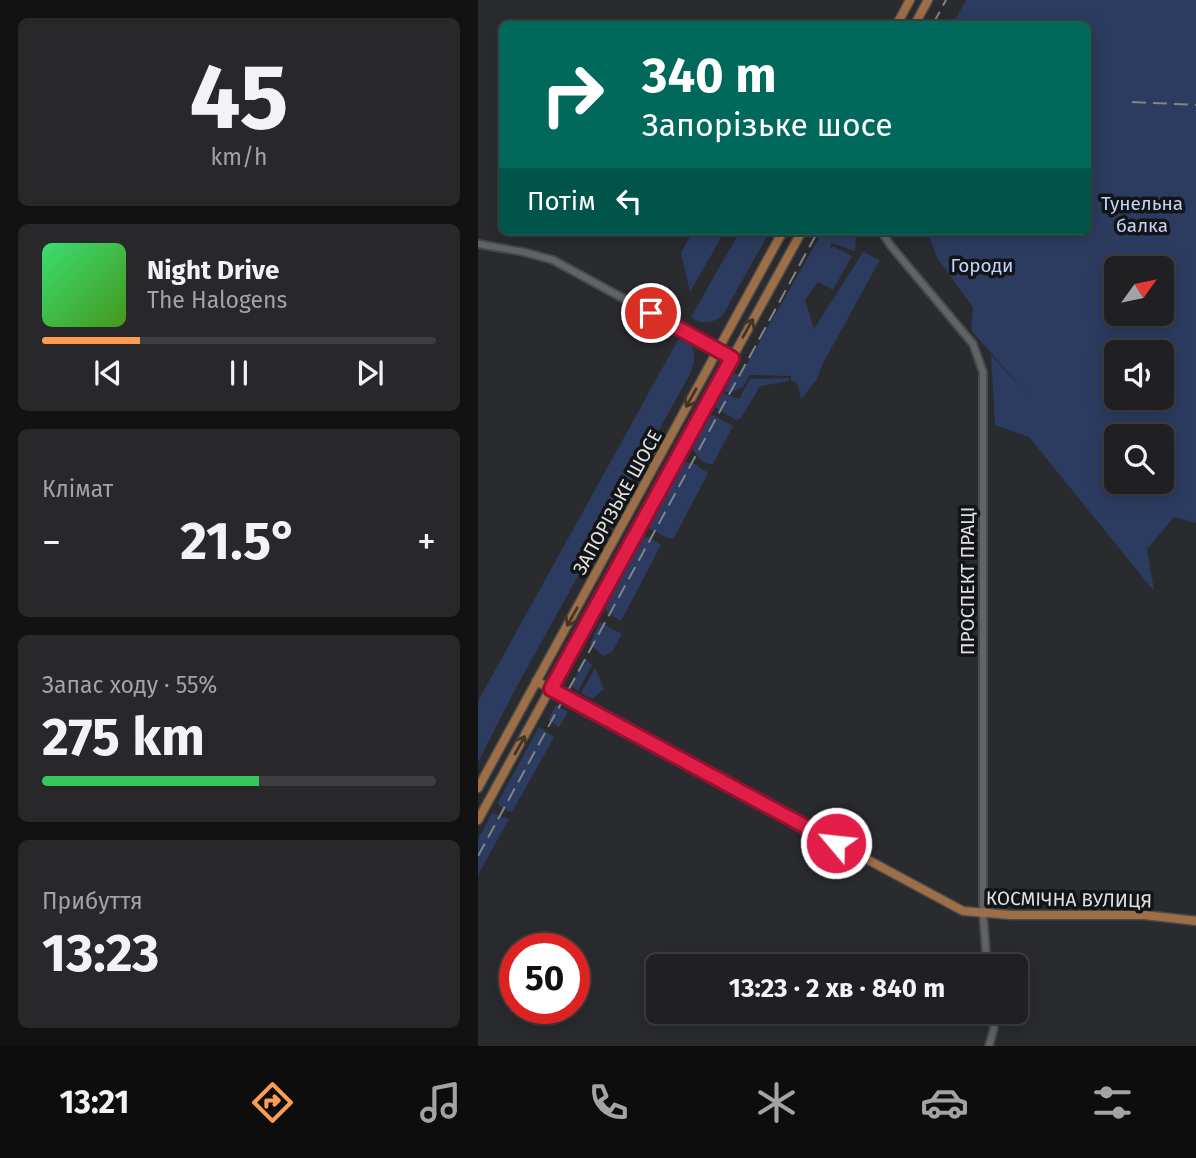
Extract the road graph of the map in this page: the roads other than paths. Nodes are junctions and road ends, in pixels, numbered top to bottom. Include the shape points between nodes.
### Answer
1 (910, 0) edge
2 (928, 0) edge
3 (899, 21) edge
4 (917, 21) edge
5 (781, 235) edge
6 (800, 235) edge
7 (884, 235) edge
8 (478, 244) edge
9 (718, 350) junction
10 (732, 358) junction
11 (536, 681) junction
12 (551, 689) junction
13 (478, 788) edge
14 (478, 820) edge
15 (983, 913) junction
16 (1196, 921) edge
17 (986, 954) edge
18 (994, 1024) edge
19 (988, 1046) edge

1 - 3 main road
2 - 4 main road
5 - 9 main road, ЗАПОРІЗЬКЕ ШОСЕ
10 -> 6 main road, ЗАПОРІЗЬКЕ ШОСЕ
7 - 15 street, ПРОСПЕКТ ПРАЦІ via 973,344 983,372
8 - 9 street via 553,260
9 - 10 main road
9 -> 11 main road, ЗАПОРІЗЬКЕ ШОСЕ
10 - 12 main road, ЗАПОРІЗЬКЕ ШОСЕ
11 - 12 main road, КОСМІЧНА ВУЛИЦЯ
11 - 13 main road, ЗАПОРІЗЬКЕ ШОСЕ
14 -> 12 main road, ЗАПОРІЗЬКЕ ШОСЕ
12 - 15 main road, КОСМІЧНА ВУЛИЦЯ via 954,907
15 - 16 main road, КОСМІЧНА ВУЛИЦЯ via 1144,915
15 - 17 street, ПРОСПЕКТ ПРАЦІ
18 - 19 street

